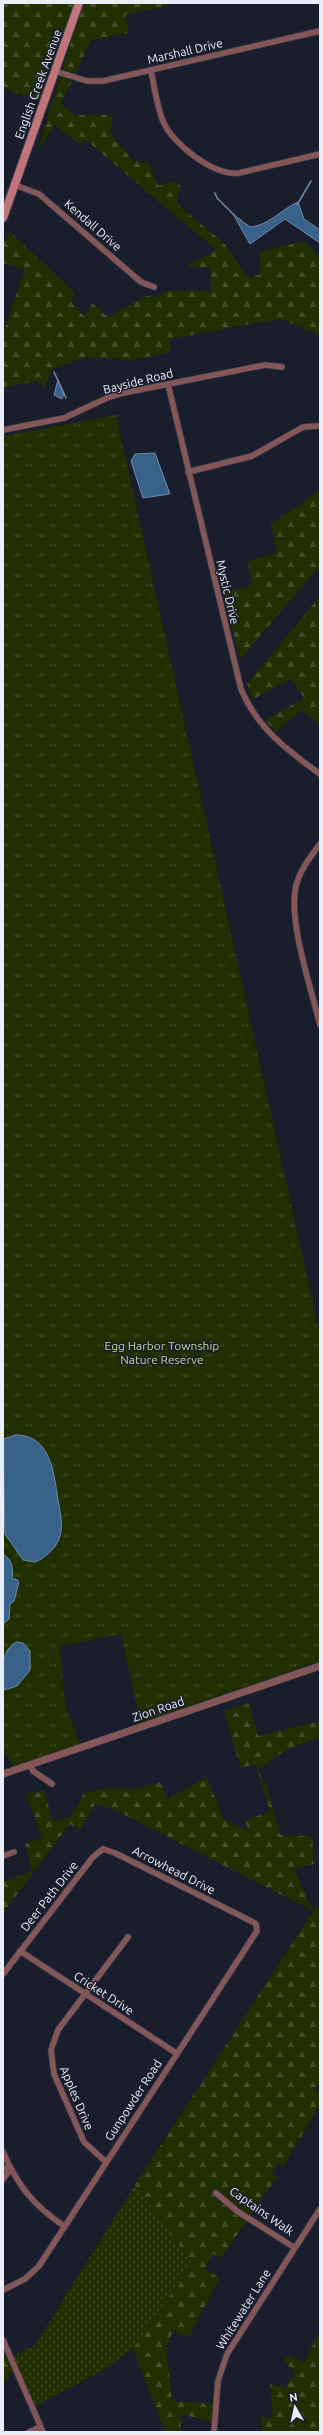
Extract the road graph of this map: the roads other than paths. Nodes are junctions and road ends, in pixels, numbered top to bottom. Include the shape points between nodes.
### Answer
1 (79, 3) edge
2 (320, 31) edge
3 (151, 70) junction
4 (55, 71) junction
5 (320, 154) edge
6 (15, 185) junction
7 (3, 218) edge
8 (154, 287) dead end
9 (282, 367) dead end
10 (168, 384) junction
11 (318, 426) dead end
12 (3, 430) edge
13 (188, 472) junction
14 (320, 774) edge
15 (320, 844) edge
16 (320, 1025) edge
17 (320, 1666) edge
18 (30, 1765) junction
19 (3, 1774) edge
20 (52, 1784) dead end
21 (98, 1851) joint
22 (14, 1852) dead end
23 (3, 1856) edge
24 (239, 1915) joint
25 (128, 1937) dead end
26 (20, 1951) junction
27 (3, 1974) edge
28 (84, 1994) junction
29 (176, 2054) junction
30 (3, 2152) edge
31 (106, 2162) junction
32 (3, 2168) edge
33 (11, 2169) junction
34 (3, 2179) edge
35 (216, 2193) dead end
36 (320, 2208) edge
37 (64, 2226) junction
38 (294, 2248) junction
39 (3, 2290) edge
40 (3, 2340) edge
41 (41, 2429) edge
42 (29, 2432) edge
43 (214, 2432) edge

1 - 4 main road, English Creek Avenue
2 - 3 street, Marshall Drive
3 - 4 street, Marshall Drive via 99,82
3 - 5 street via 165,126 175,138 210,167 224,173 239,173
4 - 6 main road, English Creek Avenue
6 - 7 main road, English Creek Avenue
6 - 8 street, Kendall Drive via 37,193 141,282
9 - 10 street, Bayside Road via 265,365
10 - 12 street, Bayside Road via 115,395 64,418
10 - 13 street, Mystic Drive
11 - 13 street via 303,427 252,456
13 - 14 street, Mystic Drive via 234,664 245,698 257,719 271,735
15 - 16 street via 302,870 296,885 294,905 298,934
17 - 18 street, Zion Road
18 - 19 street, Zion Road
18 - 20 street via 33,1771
21 - 24 street, Arrowhead Drive via 103,1849 115,1852
21 - 26 street, Deer Path Drive
22 - 23 street
24 - 29 street, Gunpowder Road via 256,1924 255,1936
25 - 28 street, Apples Drive
26 - 27 street, Deer Path Drive
26 - 28 street, Cricket Drive
28 - 29 street, Cricket Drive
28 - 31 street, Apples Drive via 54,2036 51,2060 54,2074 84,2142
29 - 31 street, Gunpowder Road
30 - 33 street
31 - 37 street, Gunpowder Road
32 - 33 street
33 - 34 street
33 - 37 street via 36,2206
35 - 38 street, Captains Walk via 237,2211
36 - 38 street, Whitewater Lane
37 - 39 street, Gunpowder Road via 39,2266 25,2279
38 - 43 street, Whitewater Lane via 227,2354 218,2381
40 - 41 street
41 - 42 street

